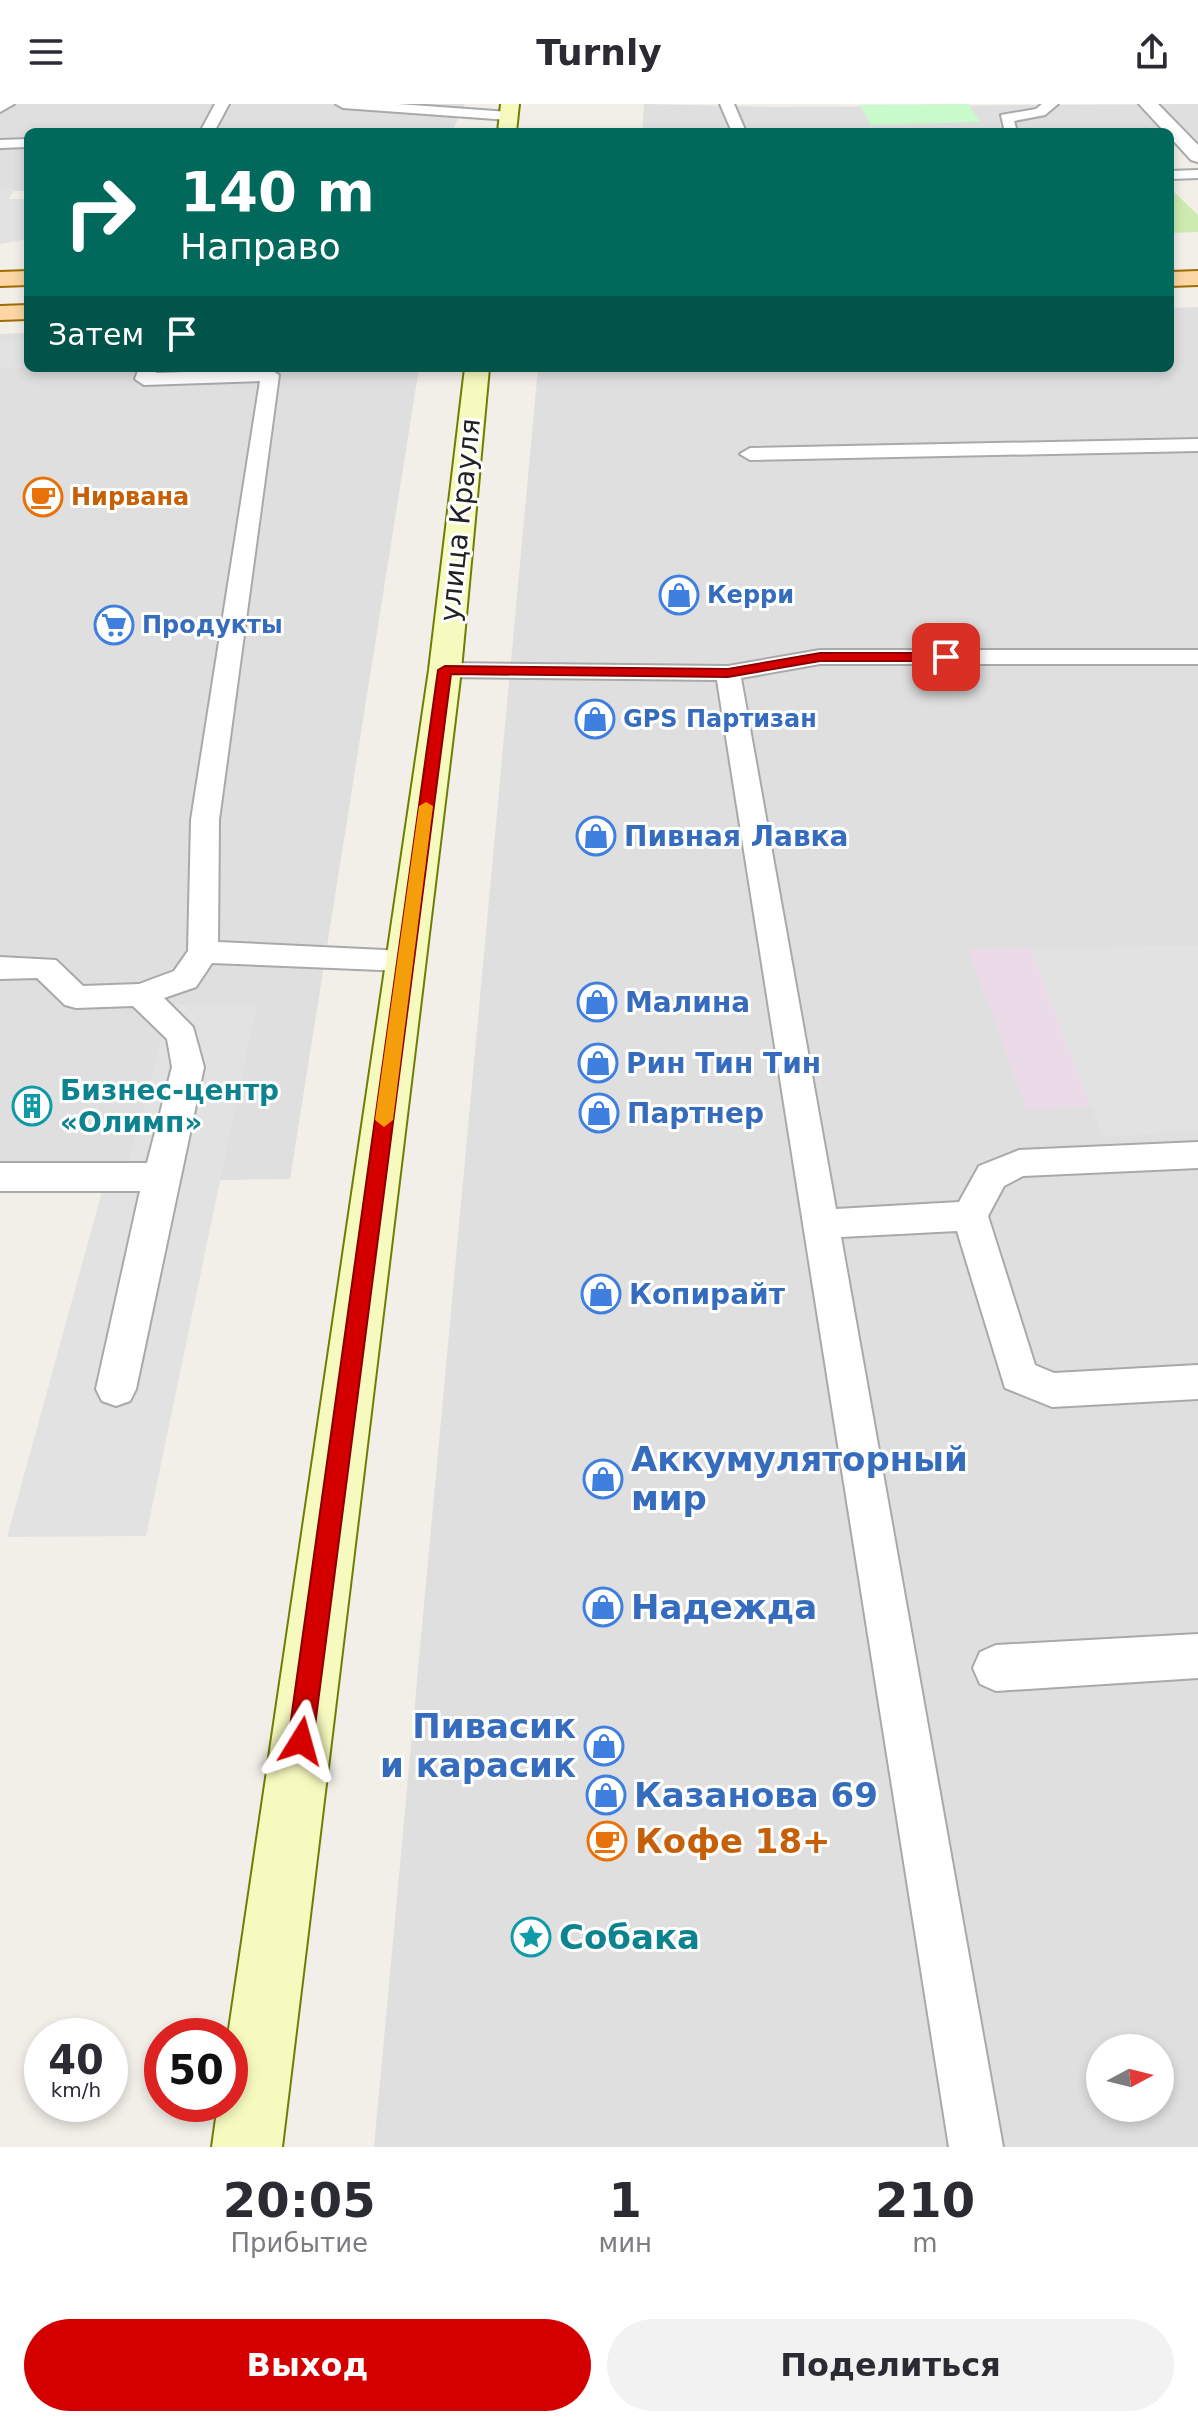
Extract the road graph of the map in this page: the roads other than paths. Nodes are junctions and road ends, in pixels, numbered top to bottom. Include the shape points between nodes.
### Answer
1 (7, 104) edge
2 (222, 104) edge
3 (343, 104) edge
4 (727, 104) edge
5 (1051, 104) edge
6 (1148, 104) edge
7 (0, 108) edge
8 (509, 117) edge
9 (209, 128) edge
10 (737, 128) edge
11 (1011, 128) edge
12 (1171, 128) edge
13 (1174, 131) edge
14 (24, 143) edge
15 (0, 144) edge
16 (1198, 156) edge
17 (1198, 174) edge
18 (1174, 175) edge
19 (24, 278) edge
20 (1198, 278) edge
21 (0, 279) edge
22 (1174, 279) edge
23 (24, 312) edge
24 (0, 313) edge
25 (147, 372) edge
26 (477, 372) edge
27 (1198, 445) edge
28 (750, 454) dead end
29 (1198, 657) edge
30 (445, 670) junction
31 (728, 673) junction
32 (203, 952) junction
33 (405, 961) junction
34 (0, 968) edge
35 (141, 995) junction
36 (1198, 1155) edge
37 (0, 1177) edge
38 (161, 1177) junction
39 (970, 1216) junction
40 (821, 1224) junction
41 (1198, 1382) edge
42 (116, 1389) dead end
43 (1198, 1656) edge
44 (996, 1668) dead end
45 (247, 2147) edge
46 (976, 2147) edge

1 - 7 lane
2 - 9 lane
3 - 8 lane
4 - 10 lane
5 - 11 lane via 1040,112 1006,118
6 - 12 street
13 - 16 street
14 - 15 lane
17 - 18 lane
19 - 21 main road
20 - 22 main road
23 - 24 main road
25 - 32 lane via 144,379 270,375 205,820
26 - 30 main road, улица Крауля
27 - 28 lane
29 - 31 lane via 820,657
30 - 31 lane
30 - 33 main road, улица Крауля
31 - 40 lane
32 - 33 lane
32 - 35 lane via 185,979
33 - 45 main road, улица Крауля
34 - 35 lane via 45,967 76,997
35 - 38 lane via 182,1035 188,1067
36 - 39 lane via 1019,1163 991,1176
37 - 38 lane
38 - 42 lane
39 - 40 lane
39 - 41 lane via 1019,1376 1052,1390
40 - 46 lane
43 - 44 lane

